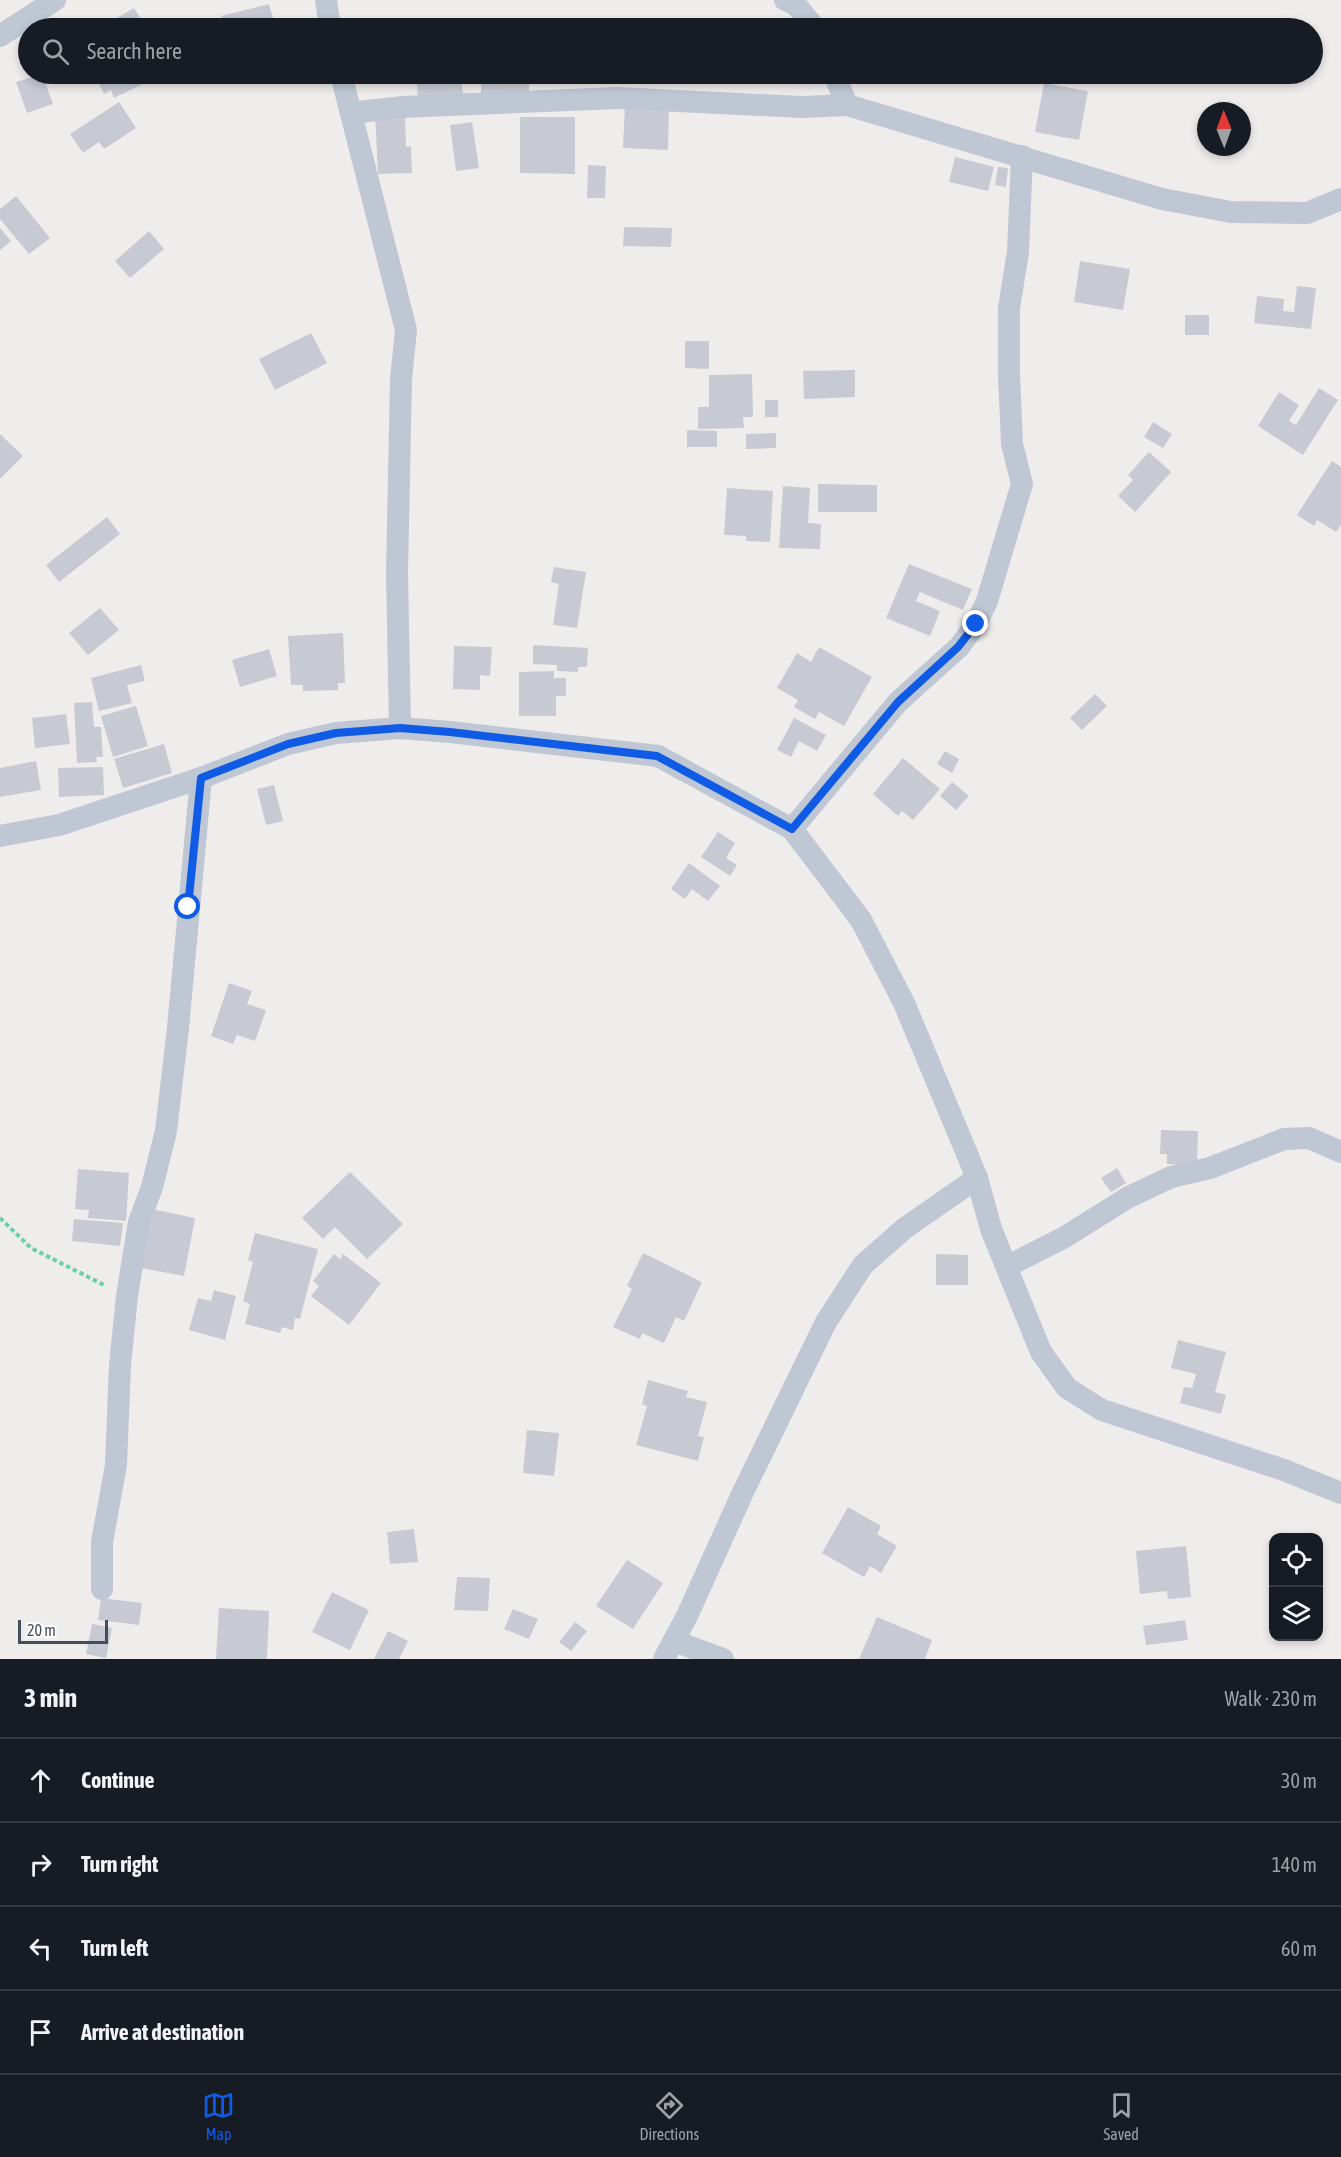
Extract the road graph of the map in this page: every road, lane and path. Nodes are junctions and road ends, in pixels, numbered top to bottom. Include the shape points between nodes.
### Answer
1 (55, 0) edge
2 (326, 0) edge
3 (785, 0) edge
4 (28, 18) edge
5 (329, 18) edge
6 (806, 18) edge
7 (18, 25) edge
8 (1, 36) edge
9 (344, 84) edge
10 (838, 84) edge
11 (847, 105) junction
12 (351, 113) junction
13 (1023, 156) junction
14 (1341, 199) edge
15 (400, 728) junction
16 (201, 778) junction
17 (792, 829) junction
18 (0, 836) edge
19 (1341, 1152) edge
20 (977, 1178) junction
21 (0, 1218) edge
22 (1008, 1266) junction
23 (127, 1296) junction
24 (1341, 1492) edge
25 (102, 1589) dead end
26 (669, 1650) edge
27 (723, 1659) edge

1 - 4 street
2 - 5 street
3 - 6 street via 796,5
7 - 8 street
9 - 12 street
10 - 11 street
11 - 12 street via 802,107 617,98 402,107
11 - 13 street
12 - 15 street via 406,330 401,380 397,573
13 - 14 street via 1162,199 1231,212 1307,213
13 - 17 street via 1018,252 1009,308 1012,444 1022,484 987,601 958,647 898,702
15 - 16 street via 336,733 288,744
15 - 17 street via 657,756
16 - 18 street via 59,825
16 - 23 street via 166,1131 139,1222
17 - 20 street via 861,920 904,1002
19 - 22 street via 1308,1138 1284,1139 1210,1168 1171,1177
20 - 22 street via 991,1228
20 - 26 street via 905,1228 863,1265 826,1322
21 - 23 path via 31,1248
22 - 24 street via 1041,1352 1067,1388 1102,1410
23 - 25 street via 118,1384 116,1465 102,1542
26 - 27 street

